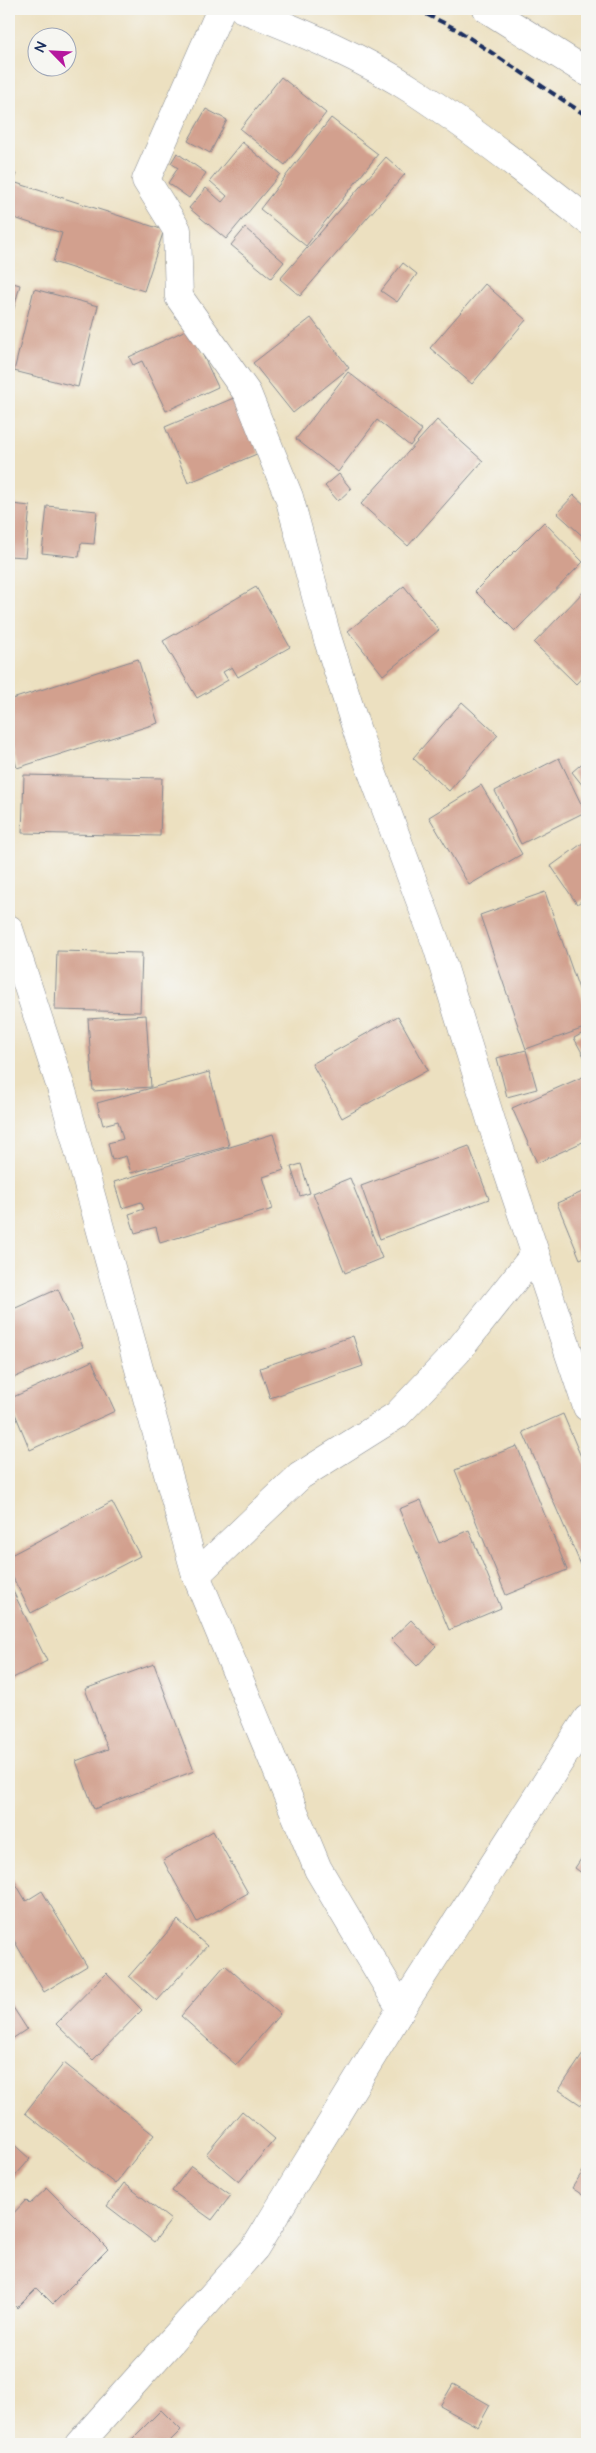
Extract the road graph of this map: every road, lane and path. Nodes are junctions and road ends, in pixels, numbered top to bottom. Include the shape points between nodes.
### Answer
1 (221, 9) edge
2 (243, 9) edge
3 (487, 9) edge
4 (587, 72) edge
5 (587, 220) edge
6 (9, 929) edge
7 (535, 1254) junction
8 (587, 1406) edge
9 (196, 1575) junction
10 (587, 1719) edge
11 (401, 2009) junction
12 (79, 2444) edge

1 - 7 street via 146,180 177,230 179,297 247,394 289,497 327,637 359,737 436,946
2 - 5 street via 312,36 416,92 528,172
3 - 4 street
6 - 9 street via 64,1094
7 - 8 street
7 - 9 street via 457,1352 397,1415 300,1476
9 - 11 street via 318,1869
10 - 11 street
11 - 12 street via 254,2248

